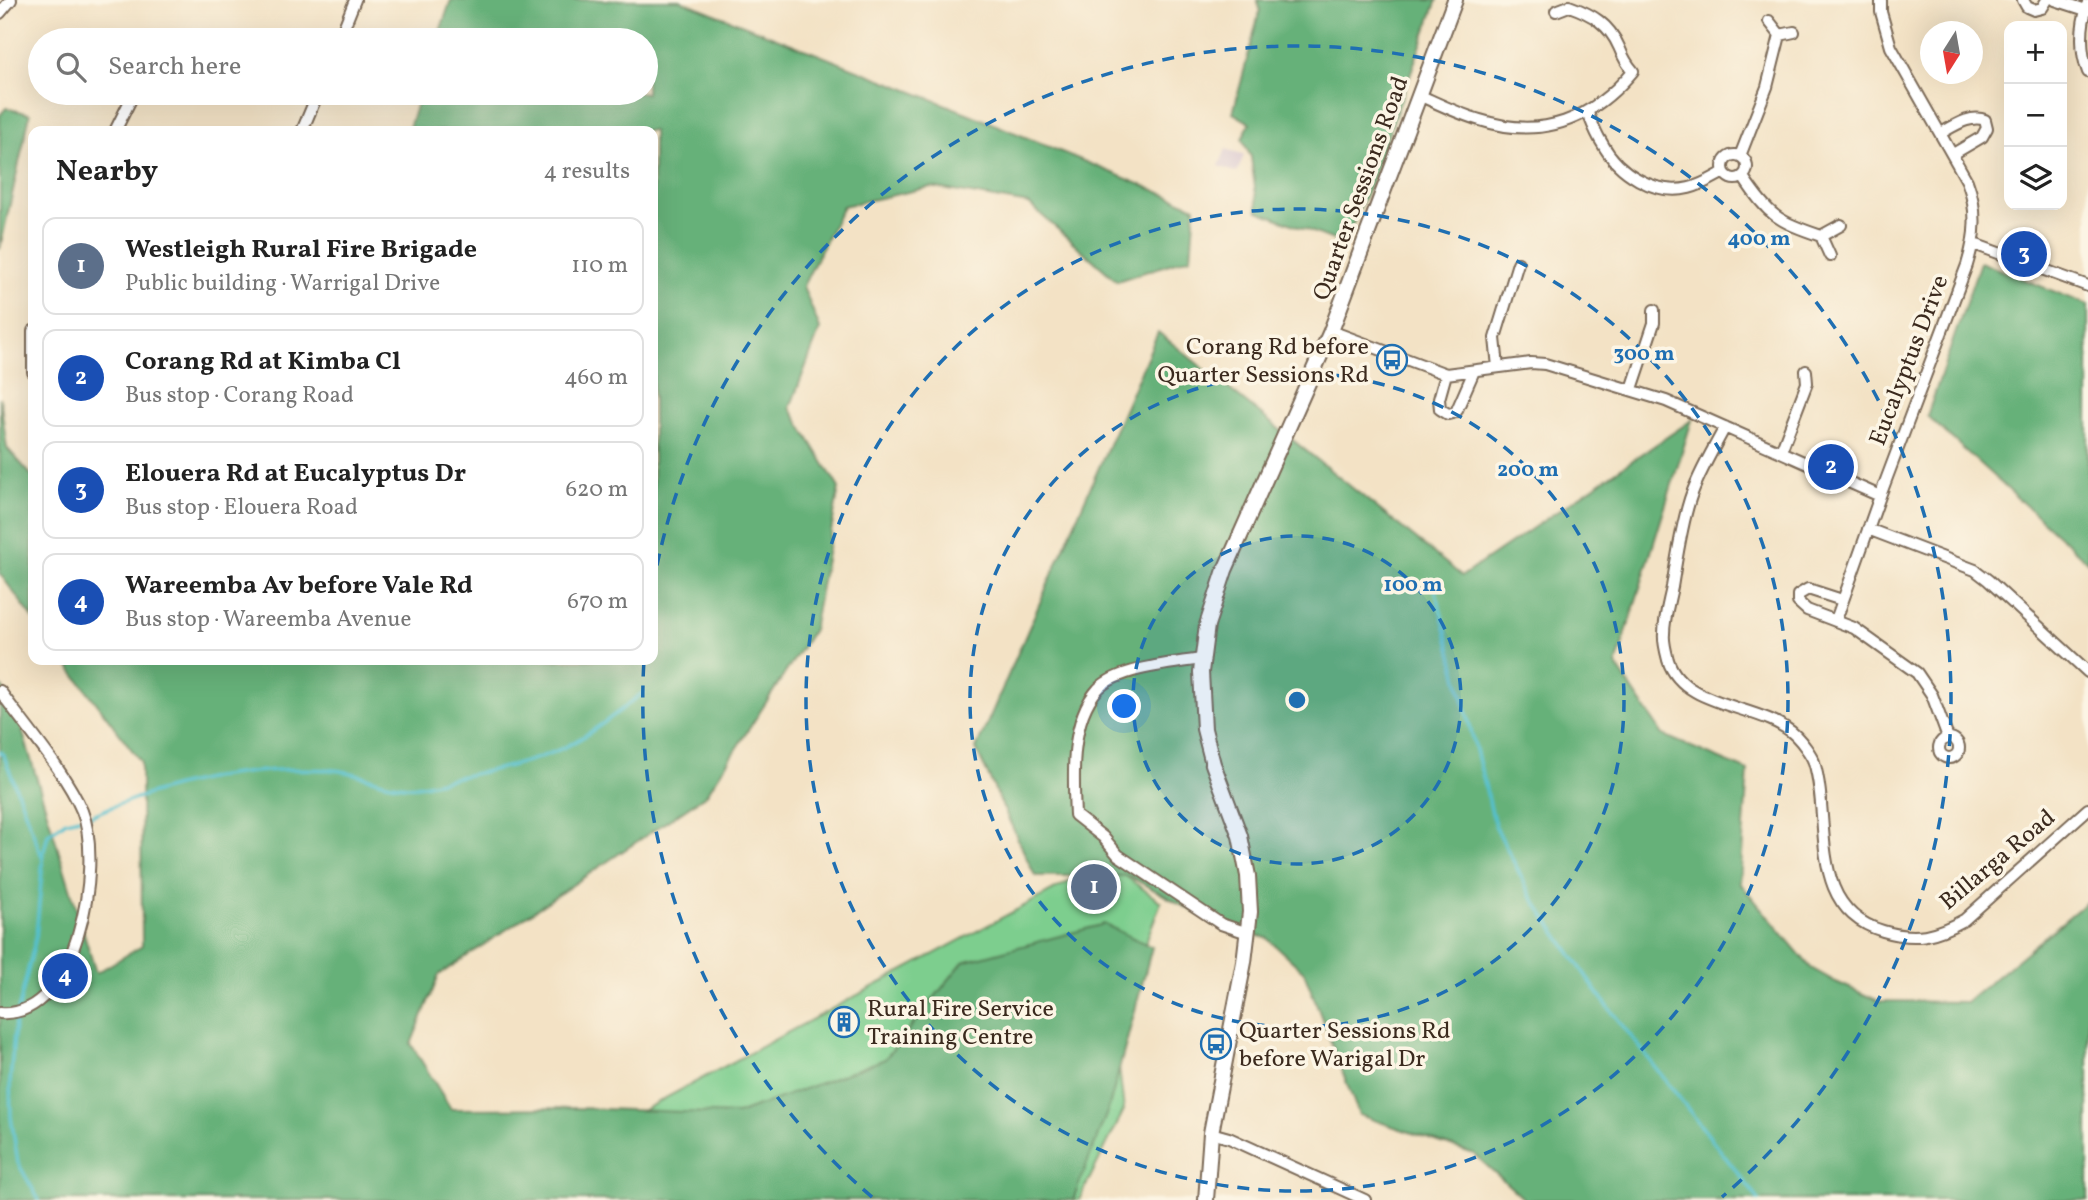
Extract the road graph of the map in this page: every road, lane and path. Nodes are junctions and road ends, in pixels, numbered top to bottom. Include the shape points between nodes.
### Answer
1 (10, 0) edge
2 (355, 0) edge
3 (1455, 0) edge
4 (1881, 0) edge
5 (2023, 0) edge
6 (2047, 0) edge
7 (2055, 0) edge
8 (1569, 3) edge
9 (2087, 7) edge
10 (1556, 11) dead end
11 (0, 13) edge
12 (1769, 21) dead end
13 (344, 28) edge
14 (1794, 32) dead end
15 (1780, 34) junction
16 (2088, 72) edge
17 (1419, 96) junction
18 (128, 105) edge
19 (313, 105) edge
20 (1588, 113) junction
21 (118, 126) edge
22 (304, 126) edge
23 (1941, 133) junction
24 (1953, 154) junction
25 (1740, 156) junction
26 (1724, 172) junction
27 (1743, 177) junction
28 (1841, 225) dead end
29 (1821, 236) junction
30 (1974, 244) junction
31 (1830, 256) dead end
32 (1518, 263) dead end
33 (2088, 286) edge
34 (1654, 310) dead end
35 (1331, 331) junction
36 (1498, 367) junction
37 (1474, 371) junction
38 (1806, 371) dead end
39 (1446, 374) junction
40 (1632, 389) junction
41 (1725, 427) junction
42 (1781, 451) junction
43 (1880, 496) junction
44 (1868, 529) junction
45 (1842, 600) junction
46 (1836, 620) junction
47 (1202, 659) junction
48 (2088, 672) edge
49 (0, 691) edge
50 (1948, 738) dead end
51 (2088, 809) edge
52 (1118, 833) dead end
53 (1111, 846) junction
54 (1248, 933) junction
55 (0, 1013) edge
56 (1212, 1133) junction
57 (1206, 1200) edge
58 (1365, 1200) edge

1 - 11 street
2 - 13 street
3 - 17 main road, Quarter Sessions Road
4 - 23 street, Eucalyptus Drive via 1891,47
5 - 6 street via 2034,10
7 - 9 street
8 - 10 street
8 - 20 street via 1605,24 1633,71
9 - 16 street via 2082,38
12 - 15 street
14 - 15 street
15 - 25 street via 1767,87
17 - 20 street via 1508,126 1537,128
17 - 35 main road, Quarter Sessions Road
18 - 21 street
19 - 22 street
20 - 26 street via 1602,145 1636,179 1675,190 1705,183
23 - 24 street, Eucalyptus Drive
23 - 24 street via 1970,119 1985,120 1982,137
24 - 30 street, Eucalyptus Drive via 1971,192
25 - 26 street via 1727,159
25 - 27 street via 1747,166
26 - 27 street via 1735,179
27 - 29 street via 1775,217
28 - 29 street
29 - 31 street
30 - 33 street
30 - 43 street, Eucalyptus Drive
32 - 36 street via 1495,338
34 - 40 street
35 - 39 street
35 - 47 main road, Quarter Sessions Road via 1218,586
36 - 37 street
36 - 40 street via 1545,364
37 - 39 street
37 - 39 street via 1456,412 1448,414 1440,409 1439,399
38 - 42 street via 1807,383
40 - 41 street
41 - 42 street
41 - 51 street, Billarga Road via 1690,497 1682,528 1663,635 1668,661 1689,689 1777,724 1795,735 1814,760 1828,874 1839,898 1854,915 1896,935 1940,933 1964,920
42 - 43 street
43 - 44 street, Eucalyptus Drive
44 - 45 street, Eucalyptus Drive
44 - 48 street via 1983,575
45 - 46 street, Eucalyptus Drive
45 - 46 street via 1808,589 1798,595 1800,606
46 - 50 street via 1917,673 1932,695
47 - 53 street via 1119,677 1099,688 1084,712 1075,758 1075,815
47 - 54 main road, Quarter Sessions Road via 1204,729 1240,836 1248,876
49 - 55 street via 72,790 89,837 90,867 82,926 63,974 27,1009
52 - 53 street
53 - 54 street via 1221,924
54 - 56 main road, Quarter Sessions Road
56 - 57 main road, Quarter Sessions Road
56 - 58 street

